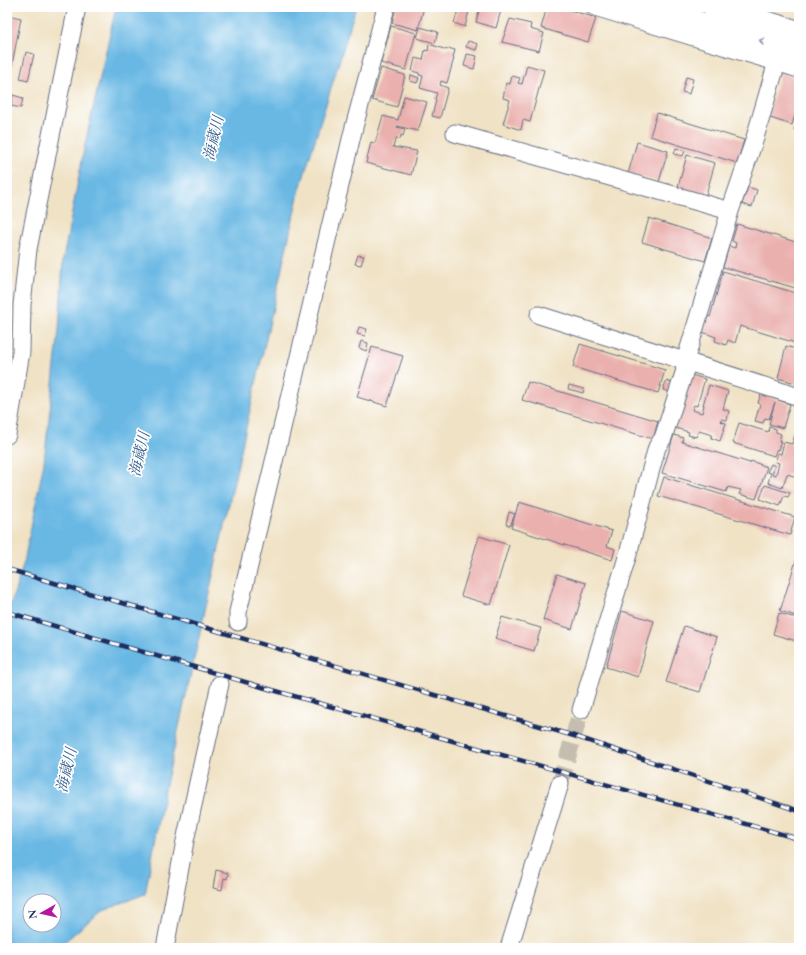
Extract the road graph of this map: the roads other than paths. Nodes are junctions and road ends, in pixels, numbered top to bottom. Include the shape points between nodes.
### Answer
1 (77, 7) edge
2 (386, 7) edge
3 (595, 7) edge
4 (647, 7) edge
5 (714, 7) edge
6 (799, 32) edge
7 (799, 52) edge
8 (778, 62) junction
9 (799, 69) edge
10 (455, 133) dead end
11 (730, 211) junction
12 (539, 315) dead end
13 (685, 361) junction
14 (799, 397) edge
15 (7, 435) edge
16 (238, 622) dead end
17 (220, 684) dead end
18 (581, 710) tunnel mouth
19 (560, 784) tunnel mouth
20 (165, 948) edge
21 (509, 948) edge

1 - 15 street via 28,249 22,305 21,352
2 - 16 street via 352,130 238,612
3 - 8 street
7 -> 4 highway
5 - 6 highway
8 - 9 street
8 - 11 street
10 - 11 street
11 - 13 street
12 - 13 street
13 - 14 street
13 - 18 street via 685,370 663,438 657,447
17 - 20 street via 185,841
19 - 21 street

